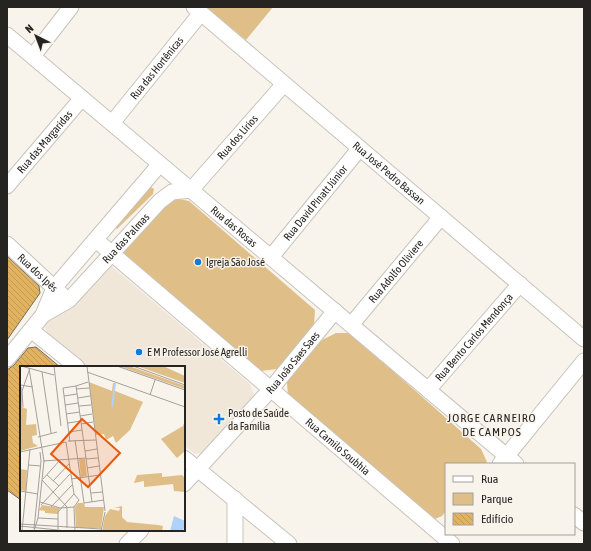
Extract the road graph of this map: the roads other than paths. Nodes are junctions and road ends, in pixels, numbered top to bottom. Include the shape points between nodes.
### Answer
1 (71, 7) edge
2 (197, 10) edge
3 (7, 35) edge
4 (33, 56) junction
5 (284, 84) junction
6 (82, 98) junction
7 (112, 123) junction
8 (360, 148) junction
9 (160, 164) junction
10 (7, 186) edge
11 (191, 190) junction
12 (441, 217) junction
13 (96, 240) junction
14 (7, 244) edge
15 (112, 254) junction
16 (271, 257) junction
17 (520, 284) junction
18 (54, 288) junction
19 (69, 300) junction
20 (335, 311) junction
21 (43, 315) junction
22 (351, 325) junction
23 (31, 330) junction
24 (584, 339) edge
25 (7, 359) edge
26 (584, 361) edge
27 (75, 366) edge
28 (271, 389) junction
29 (428, 390) junction
30 (185, 459) edge
31 (507, 461) edge
32 (198, 469) junction
33 (185, 483) edge
34 (235, 499) junction
35 (575, 516) edge
36 (584, 523) edge
37 (439, 534) edge
38 (235, 544) edge
39 (289, 544) edge
40 (452, 544) edge

1 - 4 street
2 - 5 street, Rua José Pedro Bassan
2 - 7 street, Rua das Hortênicas
3 - 4 street, Rua das Rosas
4 - 6 street, Rua das Rosas
5 - 8 street, Rua José Pedro Bassan
5 - 11 street, Rua dos Lírios
6 - 7 street, Rua das Rosas
6 - 10 street, Rua das Margaridas
7 - 9 street, Rua das Rosas
8 - 12 street, Rua José Pedro Bassan
8 - 16 street, Rua David Pinatt Júnior
9 - 11 street, Rua das Rosas
9 - 13 street, Rua das Palmas
11 - 15 street, Rua das Palmas via 172,192 160,201
11 - 16 street, Rua das Rosas
12 - 17 street, Rua José Pedro Bassan
12 - 22 street, Rua Adolfo Oliviere
13 - 15 street, Rua Camilo Soubhia
13 - 18 street, Rua das Palmas
14 - 18 street, Rua dos Ipês
15 - 19 street, Rua das Palmas
15 - 28 street, Rua Camilo Soubhia
16 - 20 street, Rua das Rosas
17 - 24 street, Rua José Pedro Bassan
17 - 29 street, Rua Bento Carlos Mendonça
18 - 19 street, Rua dos Ipês
18 - 21 street, Rua das Palmas
19 - 21 street, Rua das Palmas
20 - 22 street, Rua das Rosas
20 - 28 street, Rua João Saes Saes
21 - 23 street
22 - 29 street, Rua das Rosas
23 - 25 street
23 - 27 street
26 - 31 street
28 - 32 street, Rua João Saes Saes
28 - 37 street, Rua Camilo Soubhia
29 - 31 street, Rua das Rosas
30 - 32 street
32 - 33 street, Rua João Saes Saes
32 - 34 street
34 - 38 street
34 - 39 street
35 - 36 street
37 - 40 street, Rua Camilo Soubhia

